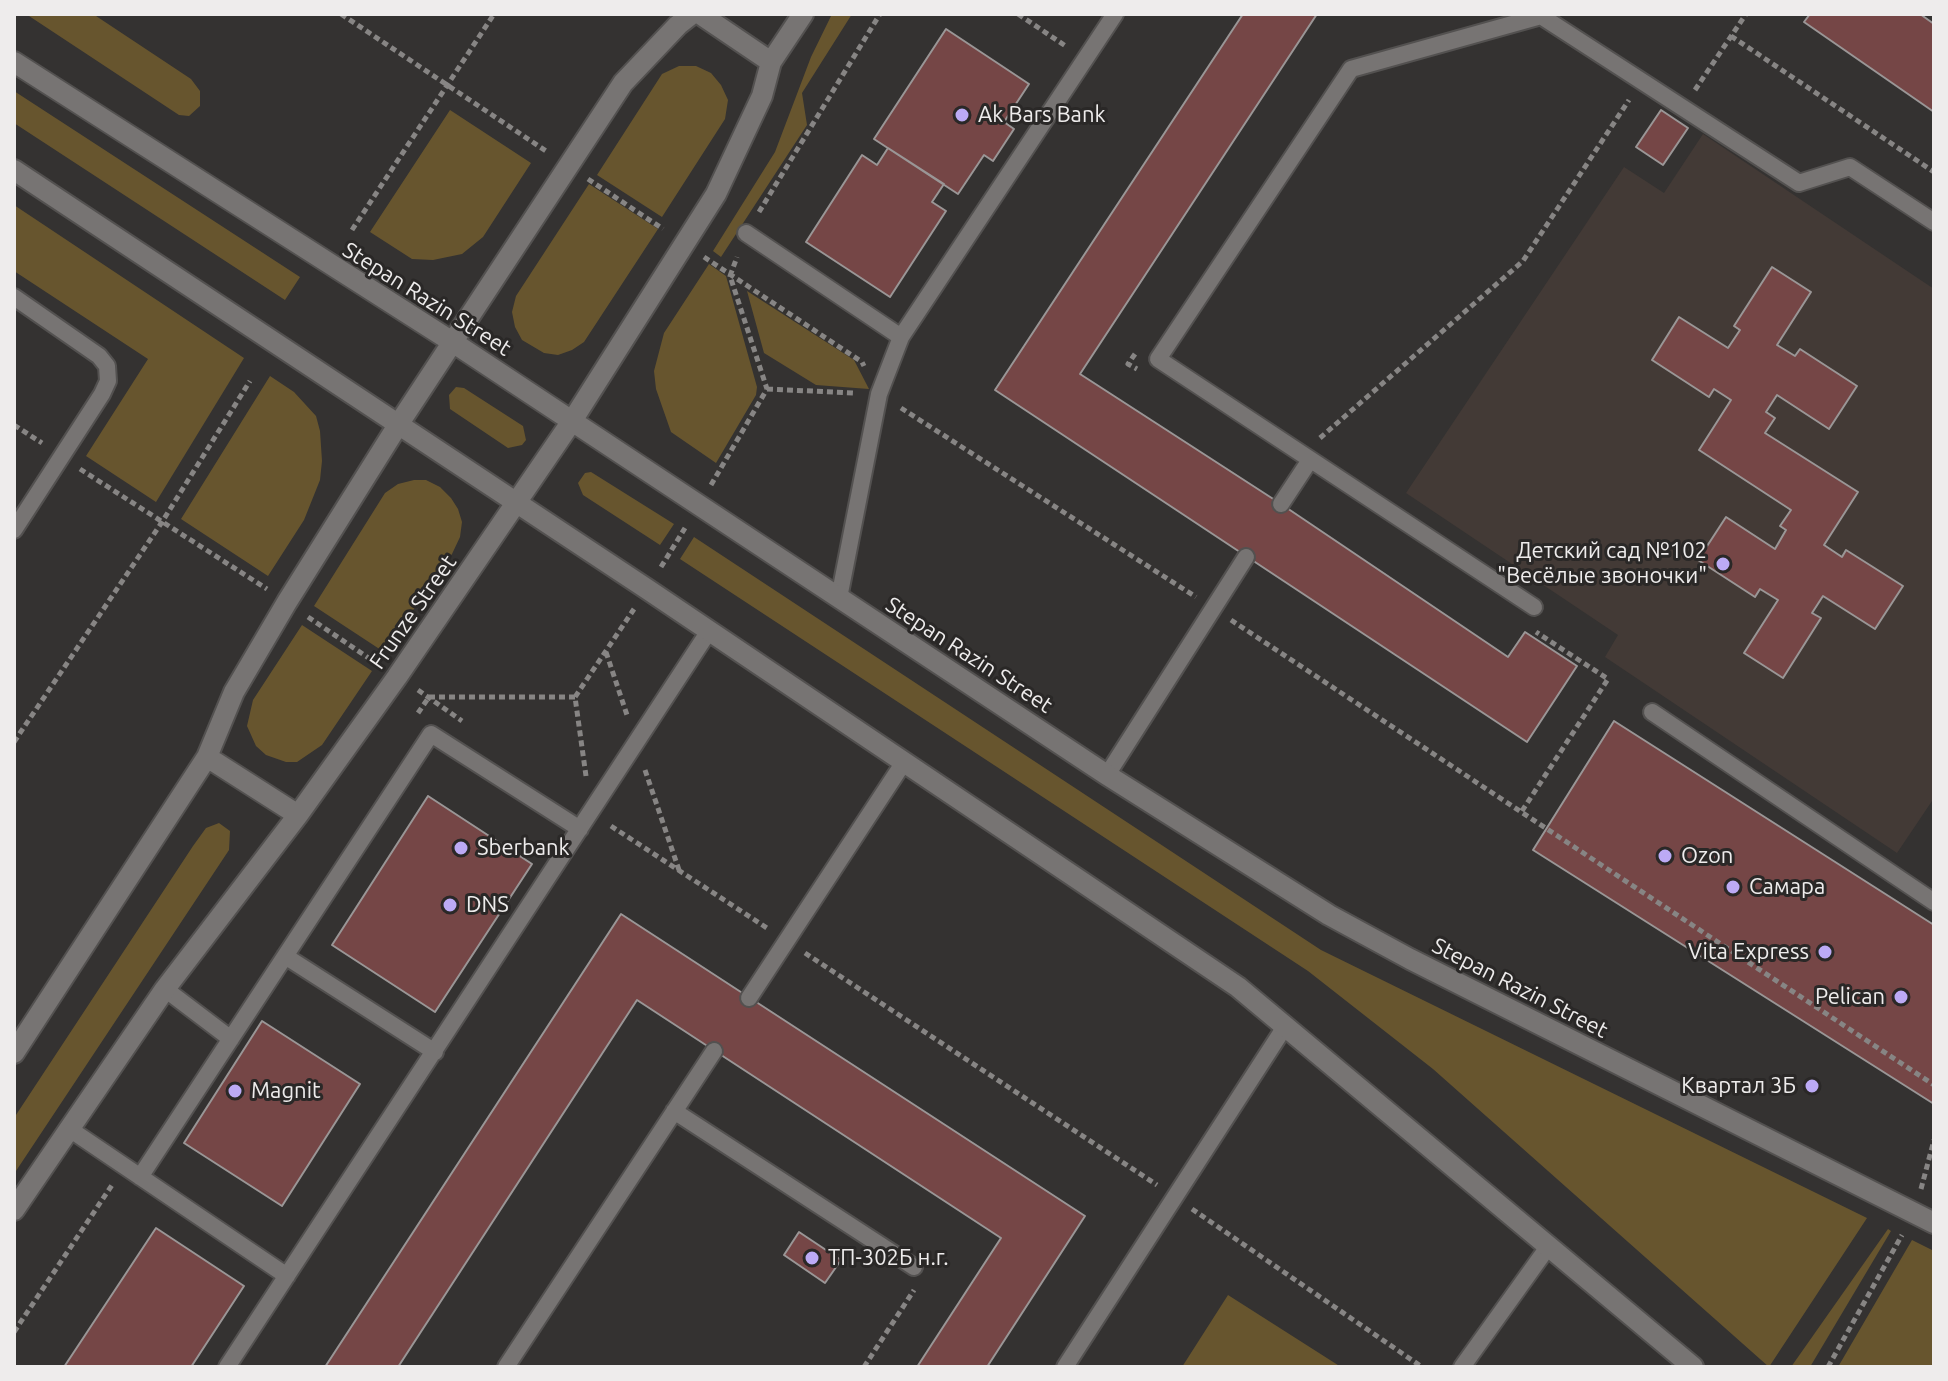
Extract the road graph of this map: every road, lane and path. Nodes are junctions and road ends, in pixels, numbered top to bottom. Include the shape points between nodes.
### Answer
1 (341, 14) edge
2 (494, 14) edge
3 (700, 14) edge
4 (803, 14) edge
5 (880, 14) edge
6 (1018, 14) edge
7 (1115, 14) edge
8 (1746, 14) edge
9 (680, 18) edge
10 (1731, 36) junction
11 (1085, 58) junction
12 (14, 62) edge
13 (771, 62) junction
14 (1642, 81) junction
15 (447, 86) junction
16 (1683, 108) junction
17 (14, 170) edge
18 (1934, 172) edge
19 (1934, 222) edge
20 (352, 230) dead end
21 (746, 233) junction
22 (14, 297) edge
23 (901, 337) junction
24 (454, 343) junction
25 (1137, 351) dead end
26 (1141, 372) dead end
27 (250, 381) dead end
28 (767, 389) junction
29 (879, 394) junction
30 (572, 421) junction
31 (14, 425) edge
32 (398, 425) junction
33 (62, 457) junction
34 (1306, 457) junction
35 (1281, 504) dead end
36 (517, 505) junction
37 (700, 505) junction
38 (162, 522) junction
39 (14, 530) edge
40 (1246, 557) dead end
41 (647, 589) junction
42 (839, 598) junction
43 (1534, 607) dead end
44 (1214, 609) junction
45 (1531, 628) dead end
46 (709, 631) junction
47 (575, 697) junction
48 (1652, 712) dead end
49 (466, 724) dead end
50 (14, 742) edge
51 (207, 757) junction
52 (904, 762) junction
53 (1107, 775) junction
54 (1522, 811) junction
55 (591, 813) junction
56 (298, 815) junction
57 (580, 829) junction
58 (1934, 902) edge
59 (788, 942) junction
60 (285, 956) junction
61 (165, 989) junction
62 (749, 998) dead end
63 (1286, 1025) junction
64 (231, 1039) junction
65 (714, 1051) dead end
66 (435, 1052) junction
67 (14, 1053) edge
68 (1934, 1085) edge
69 (674, 1111) junction
70 (68, 1128) junction
71 (1934, 1140) edge
72 (140, 1177) junction
73 (1175, 1197) junction
74 (14, 1210) edge
75 (1914, 1214) junction
76 (1934, 1223) edge
77 (1548, 1247) junction
78 (918, 1273) joint
79 (287, 1276) junction
80 (227, 1367) edge
81 (506, 1367) edge
82 (864, 1367) edge
83 (1065, 1367) edge
84 (1422, 1367) edge
85 (1462, 1367) edge
86 (1693, 1367) edge
87 (1828, 1367) edge

1 - 15 path
2 - 15 path
3 - 13 main road
4 - 13 main road, Frunze Street
5 - 21 path
6 - 11 path
7 - 11 lane
8 - 10 path
9 - 24 main road via 623,83
10 - 16 path
10 - 18 path
11 - 23 lane
12 - 24 main road, Stepan Razin Street
13 - 30 main road, Frunze Street via 762,96 716,194
14 - 16 lane
14 - 34 path via 1523,261
14 - 34 lane via 1541,16 1351,69 1158,359
15 - 20 path
16 - 19 lane via 1799,183 1850,167
17 - 32 main road
21 - 23 lane
21 - 28 path via 730,276
22 - 33 lane via 107,366 102,394
23 - 29 lane
24 - 30 main road, Stepan Razin Street
24 - 32 main road
25 - 26 path via 1128,364
27 - 38 path
28 - 29 path
28 - 37 path
29 - 42 lane
29 - 44 path
30 - 36 main road, Frunze Street
30 - 37 main road, Stepan Razin Street
31 - 33 path
32 - 36 main road
32 - 51 main road via 234,692
33 - 38 path
33 - 39 lane
34 - 35 lane
34 - 43 lane
36 - 41 main road
36 - 56 main road, Frunze Street
37 - 41 path
37 - 42 main road, Stepan Razin Street
38 - 50 path
40 - 44 lane
41 - 46 main road
41 - 47 path
42 - 53 main road, Stepan Razin Street
44 - 53 lane
44 - 54 path
45 - 54 path via 1608,679
46 - 52 main road
46 - 55 lane
47 - 49 path via 429,697
47 - 55 path
48 - 58 lane
51 - 56 main road
51 - 67 main road
52 - 59 lane
52 - 63 main road via 1238,987
53 - 75 main road, Stepan Razin Street via 1356,930
54 - 68 path
55 - 57 lane
55 - 59 path
56 - 61 main road, Frunze Street
57 - 60 lane via 431,734
57 - 66 lane
59 - 62 lane
59 - 73 path
60 - 64 lane
60 - 66 lane
61 - 64 lane
61 - 70 main road, Frunze Street
63 - 73 lane
63 - 77 main road
64 - 72 lane
65 - 69 lane
66 - 79 lane
69 - 78 lane
69 - 81 lane
70 - 72 lane
70 - 74 main road, Frunze Street
71 - 75 path
72 - 79 lane
73 - 83 lane
73 - 84 path
75 - 76 main road, Stepan Razin Street
75 - 87 path
77 - 85 lane
77 - 86 main road
78 - 82 path
79 - 80 lane

